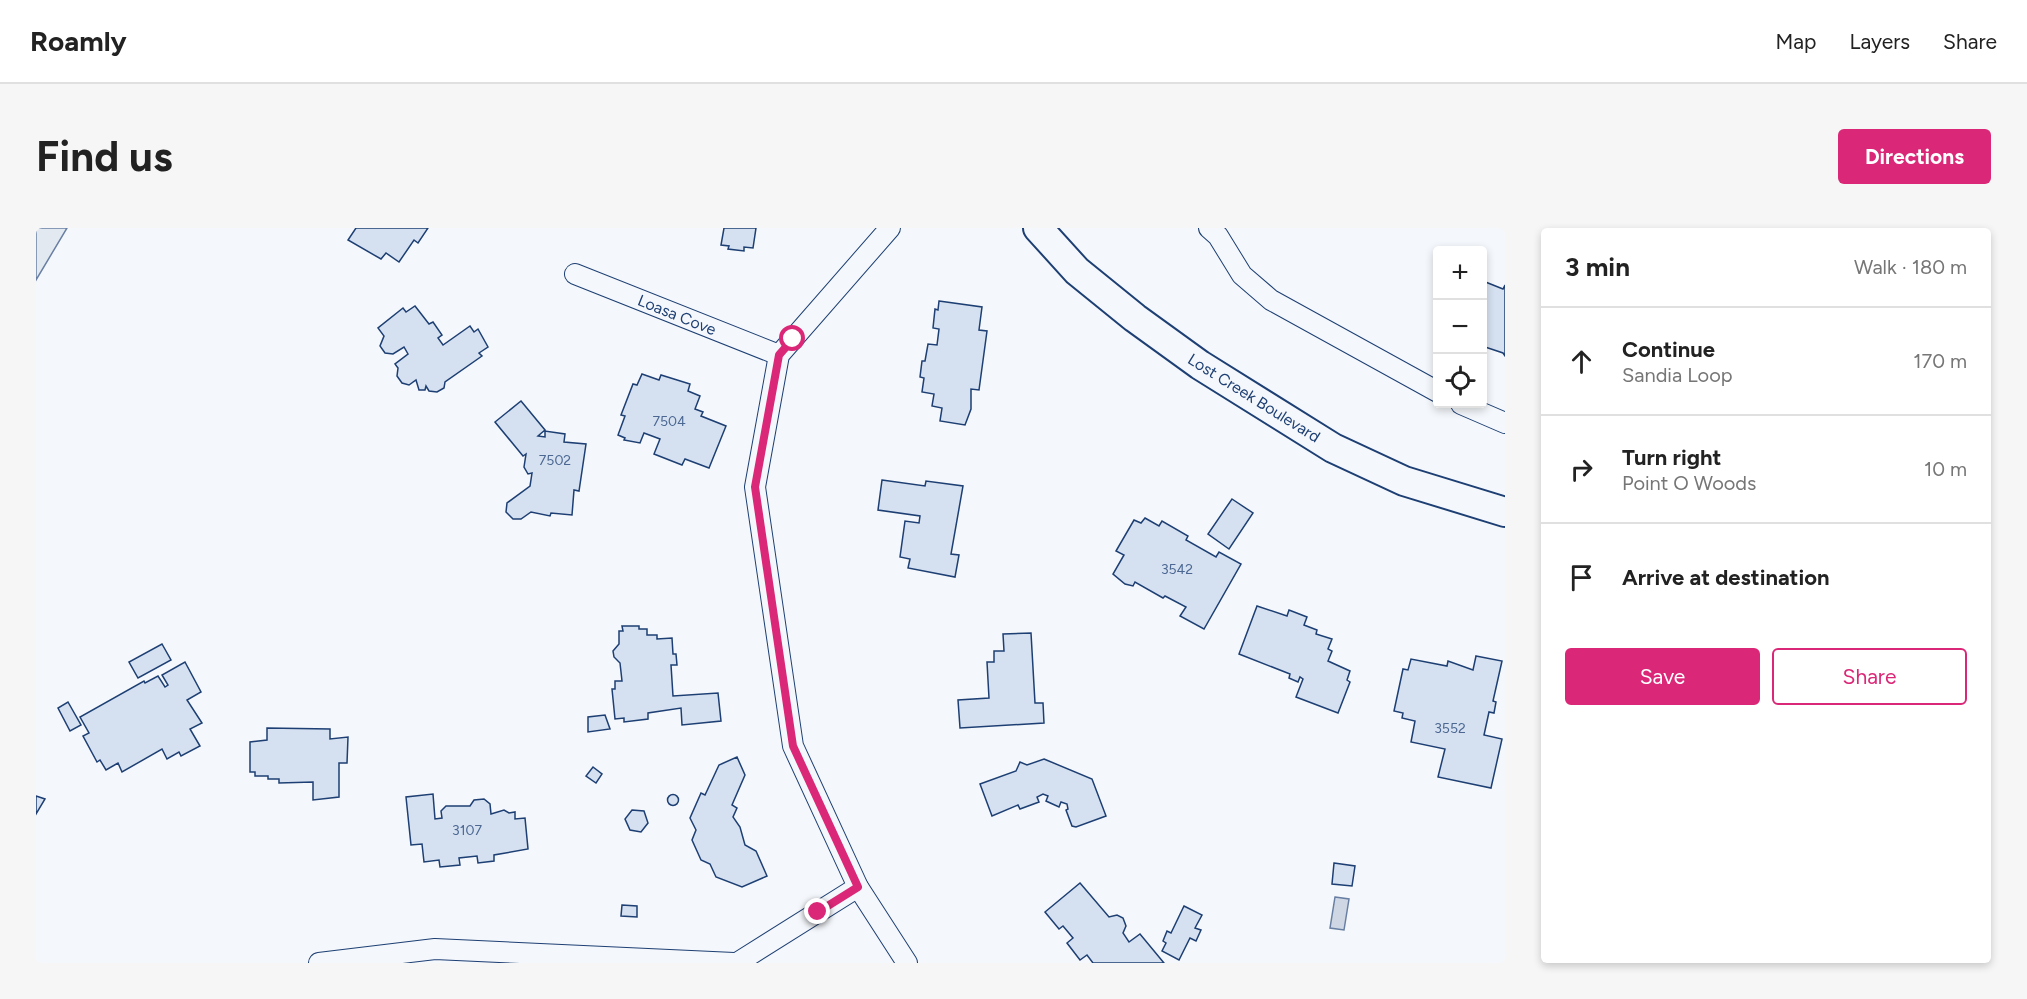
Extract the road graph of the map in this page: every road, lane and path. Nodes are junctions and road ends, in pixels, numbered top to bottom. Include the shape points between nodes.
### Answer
1 (891, 228) edge
2 (1038, 228) edge
3 (1209, 228) edge
4 (575, 274) dead end
5 (779, 355) junction
6 (1433, 390) edge
7 (1470, 408) edge
8 (1505, 423) edge
9 (1505, 513) edge
10 (858, 887) junction
11 (319, 963) edge
12 (736, 963) edge
13 (907, 963) edge

1 - 5 street
2 - 9 street, Lost Creek Boulevard via 1077,271 1135,318 1200,365 1333,448 1404,481
3 - 6 street via 1242,274 1271,300
4 - 5 street, Loasa Cove
5 - 10 street via 755,487 790,726 793,746
7 - 8 street
10 - 12 street
10 - 13 street
11 - 12 street via 435,949

